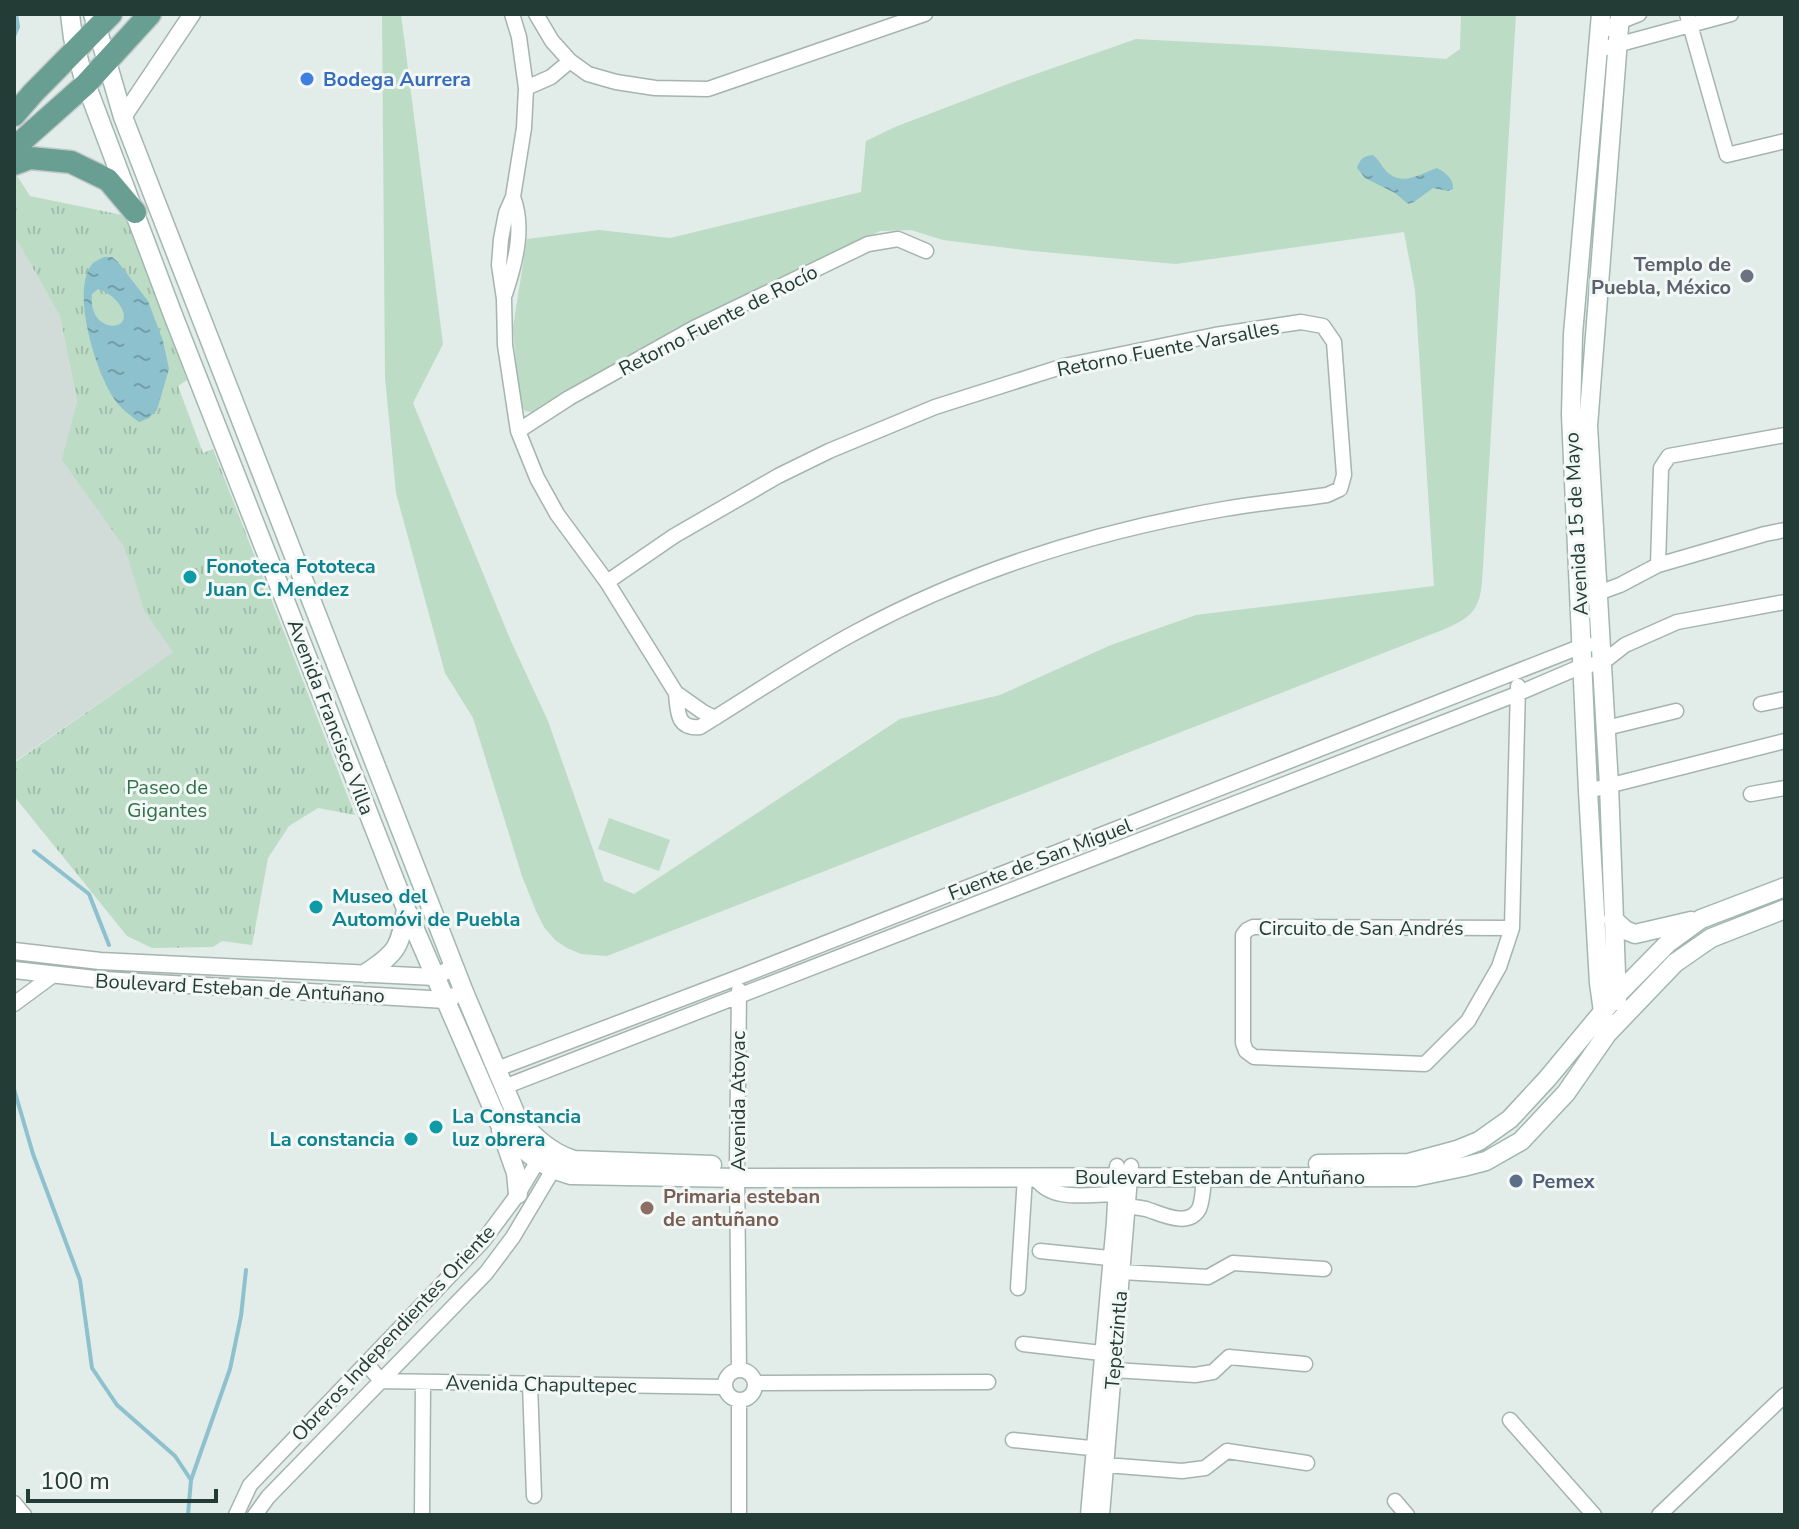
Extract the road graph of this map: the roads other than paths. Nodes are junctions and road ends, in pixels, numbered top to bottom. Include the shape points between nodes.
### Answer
1 (70, 14) edge
2 (150, 14) edge
3 (192, 14) edge
4 (512, 14) edge
5 (536, 14) edge
6 (925, 14) edge
7 (1640, 14) edge
8 (1731, 14) edge
9 (1620, 18) edge
10 (100, 19) edge
11 (1689, 20) edge
12 (1599, 32) edge
13 (1646, 38) junction
14 (1618, 45) junction
15 (75, 49) junction
16 (107, 61) junction
17 (570, 61) junction
18 (86, 84) junction
19 (526, 88) junction
20 (1593, 98) junction
21 (1613, 101) junction
22 (14, 115) edge
23 (123, 117) junction
24 (1785, 141) edge
25 (14, 148) edge
26 (14, 164) edge
27 (135, 212) junction
28 (926, 251) dead end
29 (518, 431) junction
30 (1785, 435) edge
31 (1785, 530) edge
32 (1658, 565) junction
33 (607, 582) junction
34 (1588, 594) junction
35 (1785, 602) edge
36 (1591, 645) junction
37 (1625, 645) junction
38 (1602, 663) junction
39 (1582, 666) junction
40 (1521, 671) junction
41 (1517, 694) junction
42 (1785, 699) edge
43 (1761, 704) dead end
44 (1676, 711) dead end
45 (1606, 728) junction
46 (1785, 741) edge
47 (1609, 785) junction
48 (1785, 788) edge
49 (1588, 791) junction
50 (1751, 794) dead end
51 (1785, 887) edge
52 (406, 909) junction
53 (1785, 909) edge
54 (1613, 919) junction
55 (1701, 919) junction
56 (1512, 928) junction
57 (14, 951) edge
58 (454, 967) junction
59 (14, 970) edge
60 (366, 973) junction
61 (52, 976) junction
62 (435, 977) junction
63 (739, 977) junction
64 (464, 992) junction
65 (739, 995) junction
66 (1616, 996) junction
67 (446, 1000) junction
68 (14, 1004) edge
69 (1610, 1022) junction
70 (497, 1069) junction
71 (504, 1087) junction
72 (499, 1123) junction
73 (549, 1158) junction
74 (738, 1172) junction
75 (1122, 1176) junction
76 (1030, 1177) junction
77 (1204, 1177) junction
78 (518, 1194) junction
79 (1127, 1206) junction
80 (1040, 1251) dead end
81 (1118, 1263) junction
82 (1324, 1269) dead end
83 (1018, 1288) dead end
84 (1023, 1344) dead end
85 (1110, 1359) junction
86 (366, 1363) junction
87 (1305, 1364) dead end
88 (739, 1370) junction
89 (381, 1381) junction
90 (988, 1382) dead end
91 (423, 1383) junction
92 (755, 1383) junction
93 (530, 1384) junction
94 (724, 1387) junction
95 (1785, 1395) edge
96 (739, 1401) junction
97 (1510, 1420) dead end
98 (1013, 1440) dead end
99 (1102, 1454) junction
100 (1307, 1463) dead end
101 (534, 1496) dead end
102 (1395, 1501) dead end
103 (14, 1503) edge
104 (24, 1515) edge
105 (236, 1515) edge
106 (255, 1515) edge
107 (422, 1515) edge
108 (739, 1515) edge
109 (1088, 1515) edge
110 (1102, 1515) edge
111 (1407, 1515) edge
112 (1594, 1515) edge
113 (1659, 1515) edge

1 - 15 main road, Avenida Francisco Villa
2 - 16 main road
3 - 23 street
4 - 19 street
5 - 17 street
6 - 17 street via 708,89 616,82 588,74
7 - 9 street
7 - 13 street via 1637,24
8 - 11 street
9 - 12 street
9 - 14 main road, Avenida 15 de Mayo
10 - 15 main road
10 - 16 main road, Avenida Francisco Villa
11 - 13 street
11 - 24 street via 1707,111 1727,155
12 - 14 street
12 - 20 main road, Avenida 15 de Mayo
13 - 14 street
14 - 21 main road, Avenida 15 de Mayo
15 - 18 main road, Avenida Francisco Villa
15 - 22 main road
16 - 18 main road
16 - 23 main road, Avenida Francisco Villa
17 - 19 street
18 - 25 main road
18 - 27 main road, Avenida Francisco Villa
19 - 29 street via 513,197 519,212 515,266 504,299
20 - 21 main road
20 - 34 main road, Avenida 15 de Mayo via 1571,415
21 - 34 main road, Avenida 15 de Mayo via 1588,426
23 - 58 main road, Avenida Francisco Villa
26 - 27 main road via 30,158 71,162 108,180
27 - 52 main road, Avenida Francisco Villa
28 - 29 street, Retorno Fuente de Rocío via 898,239 868,244 694,328
29 - 33 street via 557,514
30 - 32 street via 1664,461
31 - 32 street
32 - 34 street
33 - 33 street, Retorno Fuente Varsalles via 778,476 935,407 1064,366 1215,335 1301,322 1323,326 1334,342 1344,475 1340,489 1121,530 1023,559 857,631 700,727 683,724 676,693
34 - 36 main road, Avenida 15 de Mayo
35 - 37 street via 1677,622
36 - 37 street
36 - 38 main road, Avenida 15 de Mayo
36 - 39 main road, Avenida 15 de Mayo
36 - 40 street, Fuente de San Miguel
37 - 38 street
38 - 39 street, Fuente de San Miguel
38 - 45 main road, Avenida 15 de Mayo
39 - 41 street, Fuente de San Miguel
39 - 49 main road, Avenida 15 de Mayo
40 - 41 street, Circuito de San Andrés
40 - 63 street, Fuente de San Miguel
41 - 56 street, Circuito de San Andrés
41 - 65 street, Fuente de San Miguel
42 - 43 street
44 - 45 street
45 - 47 main road, Avenida 15 de Mayo
46 - 47 street
47 - 49 street
47 - 54 main road, Avenida 15 de Mayo
48 - 50 street
49 - 69 main road, Avenida 15 de Mayo via 1599,983
51 - 55 main road
52 - 60 main road via 401,939 388,958
52 - 62 main road, Avenida Francisco Villa
53 - 69 main road, Boulevard Esteban de Antuñano via 1711,938
54 - 55 main road via 1635,934
54 - 66 main road, Avenida 15 de Mayo
55 - 66 main road via 1668,943
56 - 56 street, Circuito de San Andrés via 1253,927 1243,935 1246,1051 1254,1057 1425,1064 1468,1021 1499,967
57 - 60 street, Boulevard Esteban de Antuñano via 100,961
58 - 62 street
58 - 64 main road, Avenida Francisco Villa
59 - 61 street, Boulevard Esteban de Antuñano
60 - 62 street, Boulevard Esteban de Antuñano
61 - 67 street, Boulevard Esteban de Antuñano
61 - 68 street
62 - 67 main road, Avenida Francisco Villa
63 - 65 street, Avenida Atoyac
63 - 70 street, Fuente de San Miguel
64 - 67 street, Boulevard Esteban de Antuñano
64 - 70 main road, Avenida Francisco Villa
65 - 71 street, Fuente de San Miguel
65 - 74 street, Avenida Atoyac
66 - 69 main road, Avenida 15 de Mayo
67 - 72 main road, Avenida Francisco Villa
69 - 75 main road, Boulevard Esteban de Antuñano via 1510,1119 1457,1150 1409,1163
69 - 77 main road, Boulevard Esteban de Antuñano via 1566,1093 1521,1141 1486,1161 1415,1177
70 - 71 main road, Avenida Francisco Villa
71 - 73 main road, Avenida Francisco Villa via 516,1115
72 - 73 main road, Avenida Francisco Villa via 519,1145
72 - 78 main road
73 - 74 main road, Boulevard Esteban de Antuñano via 571,1175
73 - 78 street, Obreros Independientes Oriente
73 - 89 street, Obreros Independientes Oriente via 513,1237 486,1273
74 - 75 main road, Boulevard Esteban de Antuñano
74 - 76 main road, Boulevard Esteban de Antuñano
74 - 88 street, Avenida Atoyac
75 - 76 main road, Boulevard Esteban de Antuñano
75 - 77 main road, Boulevard Esteban de Antuñano
75 - 79 street, Tepetzintla
75 - 81 street, Tepetzintla
76 - 83 street
77 - 79 street via 1200,1205 1190,1217
78 - 86 street, Obreros Independientes Oriente via 483,1241
79 - 81 street, Tepetzintla
80 - 81 street
81 - 82 street via 1208,1277 1233,1263
81 - 85 street, Tepetzintla
84 - 85 street
85 - 87 street via 1195,1375 1213,1372 1229,1357
85 - 99 street, Tepetzintla
86 - 89 street
86 - 105 street, Obreros Independientes Oriente via 250,1485
88 - 92 street via 750,1373
88 - 94 street via 731,1372
89 - 91 street, Avenida Chapultepec
89 - 106 street, Obreros Independientes Oriente
90 - 92 street
91 - 93 street, Avenida Chapultepec
91 - 107 street
92 - 96 street via 748,1399
93 - 94 street, Avenida Chapultepec
93 - 101 street
94 - 96 street
95 - 113 street
96 - 108 street
97 - 112 street
98 - 99 street
99 - 100 street via 1182,1471 1205,1468 1227,1451
99 - 109 street, Tepetzintla
99 - 110 street, Tepetzintla
102 - 111 street
103 - 104 street

